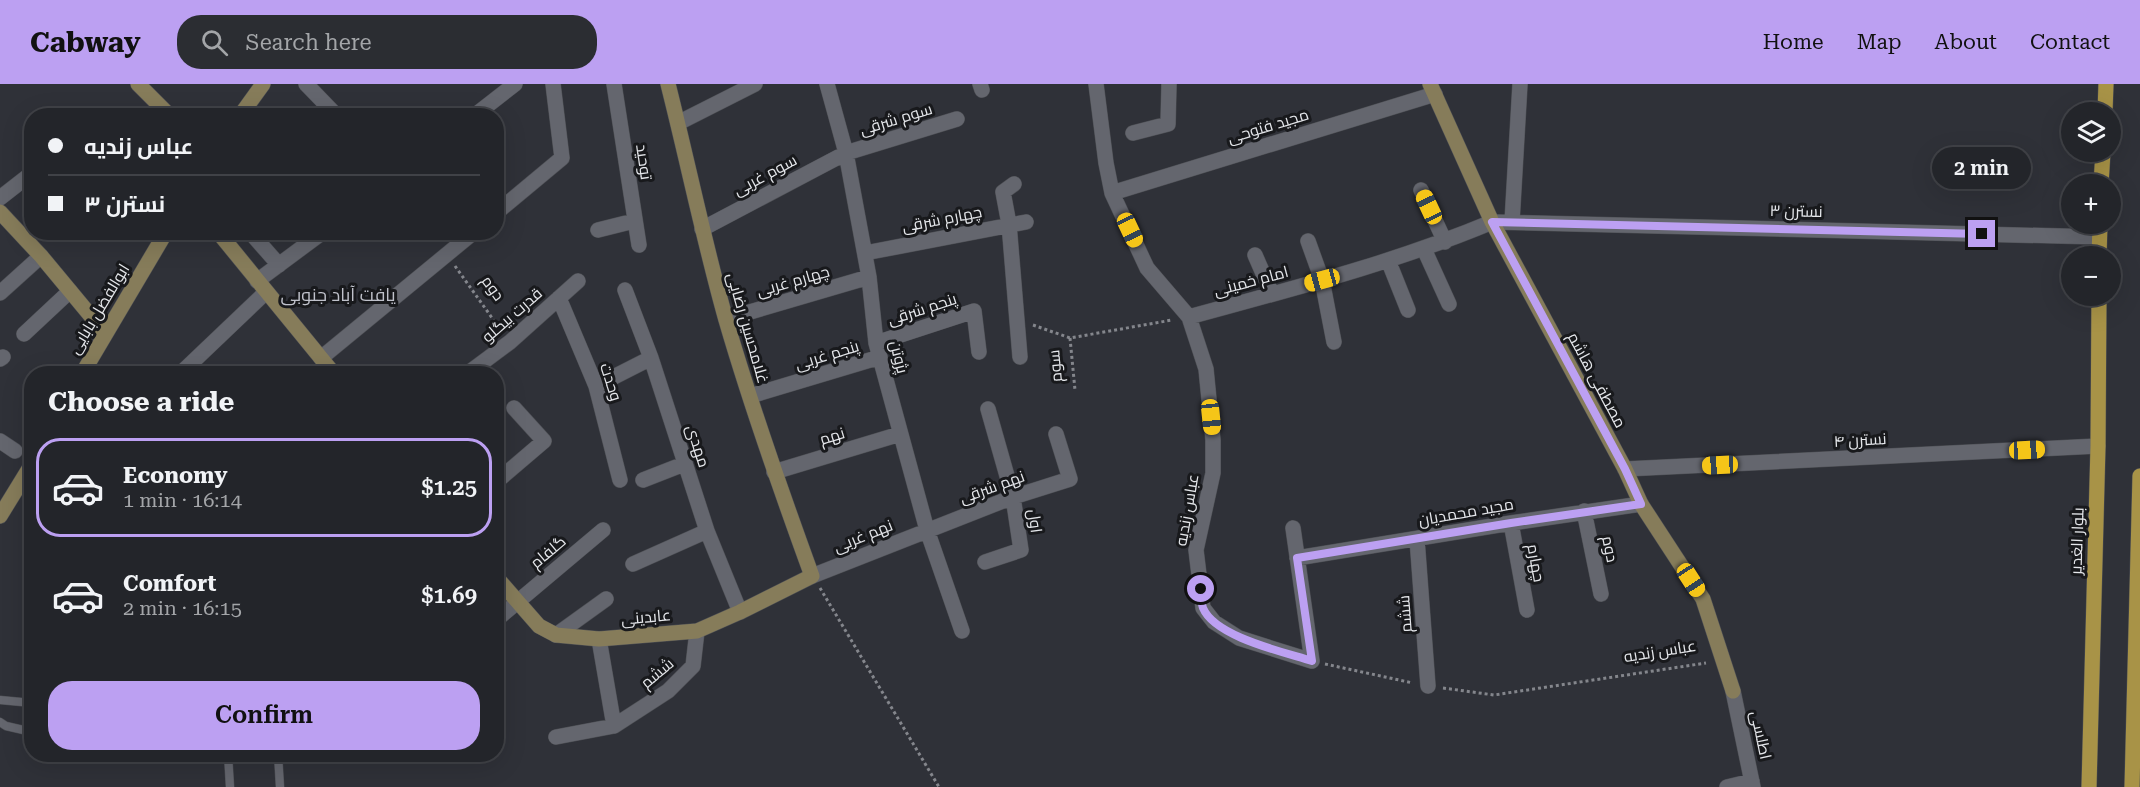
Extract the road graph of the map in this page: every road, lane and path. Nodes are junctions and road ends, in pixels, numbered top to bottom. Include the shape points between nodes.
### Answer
1 (138, 84) edge
2 (306, 84) edge
3 (515, 84) edge
4 (552, 84) edge
5 (614, 84) edge
6 (668, 84) edge
7 (755, 84) edge
8 (827, 84) edge
9 (1096, 84) edge
10 (1168, 84) edge
11 (1520, 84) edge
12 (2106, 84) edge
13 (261, 85) edge
14 (1433, 89) edge
15 (2105, 102) edge
16 (162, 108) edge
17 (245, 108) edge
18 (329, 108) edge
19 (484, 108) edge
20 (957, 119) dead end
21 (678, 123) junction
22 (1133, 133) dead end
23 (846, 153) junction
24 (24, 179) edge
25 (1014, 184) dead end
26 (1421, 190) dead end
27 (1112, 193) junction
28 (0, 198) edge
29 (504, 206) edge
30 (0, 212) edge
31 (634, 221) junction
32 (1026, 222) dead end
33 (1492, 222) junction
34 (1512, 222) junction
35 (1010, 224) junction
36 (702, 229) junction
37 (2061, 229) edge
38 (598, 230) dead end
39 (24, 238) edge
40 (26, 240) edge
41 (161, 240) edge
42 (225, 240) edge
43 (257, 240) edge
44 (311, 240) edge
45 (465, 240) edge
46 (1308, 241) dead end
47 (1445, 242) junction
48 (639, 245) dead end
49 (1424, 249) junction
50 (865, 253) junction
51 (447, 255) junction
52 (1255, 255) dead end
53 (41, 256) junction
54 (1388, 260) junction
55 (279, 265) junction
56 (869, 277) junction
57 (1322, 280) junction
58 (578, 281) dead end
59 (262, 286) junction
60 (625, 290) dead end
61 (70, 291) junction
62 (0, 293) edge
63 (1272, 294) junction
64 (559, 298) junction
65 (1449, 304) dead end
66 (2099, 306) edge
67 (1408, 310) dead end
68 (1189, 317) junction
69 (726, 319) junction
70 (1018, 319) junction
71 (105, 333) junction
72 (24, 334) dead end
73 (1070, 338) junction
74 (510, 342) junction
75 (1334, 342) dead end
76 (878, 350) junction
77 (979, 352) dead end
78 (1020, 357) dead end
79 (321, 358) junction
80 (651, 358) junction
81 (86, 366) edge
82 (187, 366) edge
83 (328, 366) edge
84 (478, 366) edge
85 (596, 386) junction
86 (1075, 390) dead end
87 (750, 396) junction
88 (514, 408) dead end
89 (988, 409) dead end
90 (900, 434) junction
91 (1056, 434) dead end
92 (0, 441) edge
93 (2098, 446) junction
94 (15, 451) dead end
95 (684, 464) junction
96 (1625, 469) junction
97 (774, 472) junction
98 (504, 475) edge
99 (2140, 476) edge
100 (24, 480) edge
101 (620, 480) dead end
102 (643, 480) dead end
103 (1013, 497) junction
104 (1641, 504) junction
105 (1584, 511) junction
106 (0, 516) edge
107 (1511, 523) junction
108 (1293, 528) dead end
109 (603, 530) dead end
110 (927, 530) junction
111 (707, 531) junction
112 (1417, 539) junction
113 (1297, 558) junction
114 (2139, 559) edge
115 (985, 562) dead end
116 (633, 564) dead end
117 (812, 576) junction
118 (504, 587) edge
119 (1600, 594) dead end
120 (606, 599) dead end
121 (517, 602) junction
122 (1527, 610) dead end
123 (740, 612) junction
124 (504, 613) edge
125 (697, 631) junction
126 (962, 631) dead end
127 (556, 635) junction
128 (599, 639) junction
129 (1723, 660) junction
130 (1312, 661) junction
131 (1428, 686) junction
132 (1733, 691) joint
133 (0, 700) edge
134 (24, 702) edge
135 (0, 722) edge
136 (614, 726) junction
137 (24, 730) edge
138 (556, 737) dead end
139 (228, 762) edge
140 (278, 762) edge
141 (1752, 784) edge
142 (230, 787) edge
143 (280, 787) edge
144 (939, 787) edge
145 (1727, 787) edge
146 (2089, 787) edge
147 (2132, 787) edge

1 - 16 street
2 - 18 street
3 - 19 street
4 - 29 street via 562,158
5 - 31 street, توحید
6 - 21 street, غلامحسین رضایی
7 - 21 street
8 - 23 street, پژوتن
9 - 27 street, عباس زندیه
10 - 22 street via 1168,124
11 - 34 street
12 - 15 main road
13 - 17 street
14 - 27 street, مجید فتوحی
14 - 33 street, مصطفی هاشم
20 - 23 street, سوم شرقی
21 - 36 street, غلامحسین رضایی
23 - 36 street, سوم غربی
23 - 50 street, پژوتن
24 - 28 street
25 - 35 street via 1003,192
26 - 47 street
27 - 68 street, عباس زندیه via 1147,268
30 - 39 street
31 - 38 street
31 - 48 street, توحید
32 - 35 street, چهارم شرقی
33 - 34 street, نسترن ۳
33 - 47 street, امام خمینی
33 - 96 street, مصطفی هاشم
34 - 37 street, نسترن ۳
35 - 50 street, چهارم شرقی
35 - 70 street
36 - 69 street, غلامحسین رضایی
40 - 53 street
41 - 71 street, ابوالفضل بابایی
42 - 59 street
43 - 55 street
44 - 55 street
45 - 51 street
46 - 57 street
47 - 49 street, امام خمینی
49 - 54 street, امام خمینی
49 - 65 street
50 - 56 street, پژوتن
51 - 74 path, دوم
51 - 79 street
52 - 63 street
53 - 61 street
53 - 62 street
54 - 57 street, امام خمینی
54 - 67 street
55 - 59 street
56 - 69 street, چهارم غربی
56 - 76 street, پژوتن
57 - 63 street, امام خمینی
57 - 75 street
58 - 64 street, قدرت بیگلو
59 - 79 street
59 - 82 street
60 - 80 street, مهدی
61 - 71 street
61 - 72 street
63 - 68 street, امام خمینی
64 - 74 street, قدرت بیگلو
64 - 85 street, وحدت
66 - 93 main road, بلوار الغدیر
68 - 73 path
68 - 130 street, عباس زندیه via 1206,369 1213,440 1213,473 1196,550 1203,608 1214,622 1239,638
69 - 87 street, غلامحسین رضایی
70 - 73 path
70 - 78 street
71 - 81 street, ابوالفضل بابایی
73 - 86 path, سوم
74 - 84 street, قدرت بیگلو
76 - 77 street, پنجم شرقی via 974,311
76 - 87 street, پنجم غربی
76 - 90 street, پژوتن
79 - 83 street
80 - 85 street
80 - 95 street, مهدی
85 - 101 street, وحدت
87 - 97 street, غلامحسین رضایی
88 - 98 street via 544,441
89 - 103 street
90 - 97 street, نهم
90 - 110 street, پژوتن
91 - 103 street, نهم شرقی via 1070,479
92 - 94 street
93 - 96 street, نسترن ۴
93 - 146 main road, بلوار الغدیر
95 - 102 street
95 - 111 street, مهدی
96 - 104 street, مصطفی هاشم
97 - 117 street, غلامحسین رضایی
99 - 114 main road
100 - 106 street
103 - 110 street, نهم شرقی
103 - 115 street, اول via 1021,550
104 - 105 street, مجید محمدیان
104 - 129 street, مصطفی هاشم via 1703,599
105 - 107 street, مجید محمدیان
105 - 119 street, دوم
107 - 112 street, مجید محمدیان
107 - 122 street, چهارم
108 - 113 street
109 - 121 street, گلفام
110 - 117 street, نهم غربی
110 - 126 street, پژوتن
111 - 116 street
111 - 123 street, مهدی
112 - 113 street, مجید محمدیان
112 - 131 street, ششم
113 - 130 street
114 - 147 main road
117 - 123 street, عابدینی
117 - 144 path
118 - 121 street, عابدینی
120 - 127 street
121 - 124 street, گلفام
121 - 127 street, عابدینی via 539,626
123 - 125 street, عابدینی
125 - 128 street, عابدینی
125 - 136 street, ششم via 693,666 669,691
127 - 128 street, عابدینی
128 - 136 street
129 - 131 path, عباس زندیه via 1494,695
129 - 132 street, مصطفی هاشم
130 - 131 path, عباس زندیه
132 - 141 street, اطلسی
133 - 134 lane
135 - 137 lane
136 - 138 street, ششم
139 - 142 lane
140 - 143 lane
141 - 145 street

